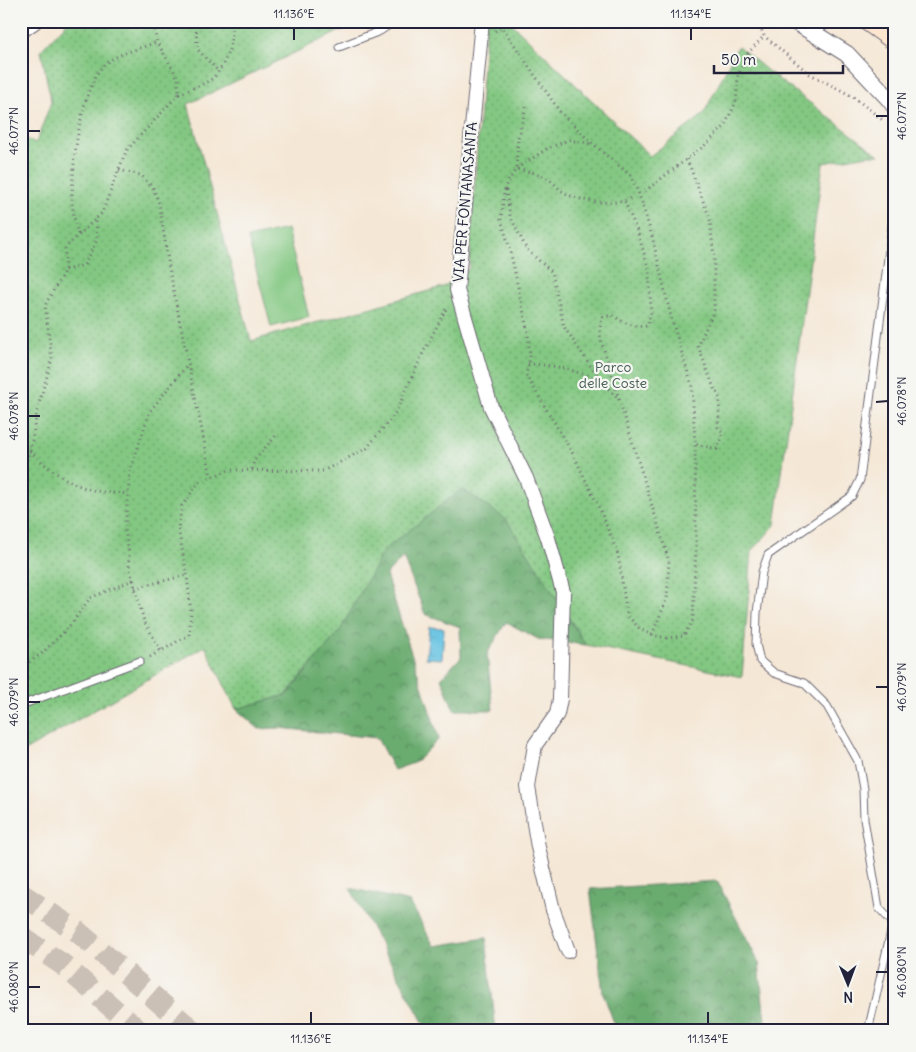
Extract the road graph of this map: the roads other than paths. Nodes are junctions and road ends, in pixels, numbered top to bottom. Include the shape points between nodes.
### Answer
1 (34, 21) edge
2 (395, 21) edge
3 (482, 21) edge
4 (794, 21) edge
5 (867, 21) edge
6 (21, 30) edge
7 (895, 41) edge
8 (339, 47) dead end
9 (892, 114) edge
10 (895, 202) edge
11 (140, 661) road end
12 (21, 705) edge
13 (895, 914) edge
14 (893, 923) junction
15 (568, 951) dead end
16 (868, 1031) edge

1 - 6 street
2 - 8 lane via 380,31
3 - 15 street, VIA PER FONTANASANTA via 457,290 491,407 526,478 563,592 560,698 557,714 535,745 528,787 551,901
4 - 9 street via 847,54 890,100
5 - 7 main road
10 - 14 lane via 860,480 852,496 768,555 762,572 756,644 760,661 774,673 804,683 827,706 858,761 879,908
11 - 12 lane
13 - 14 lane
14 - 16 lane

